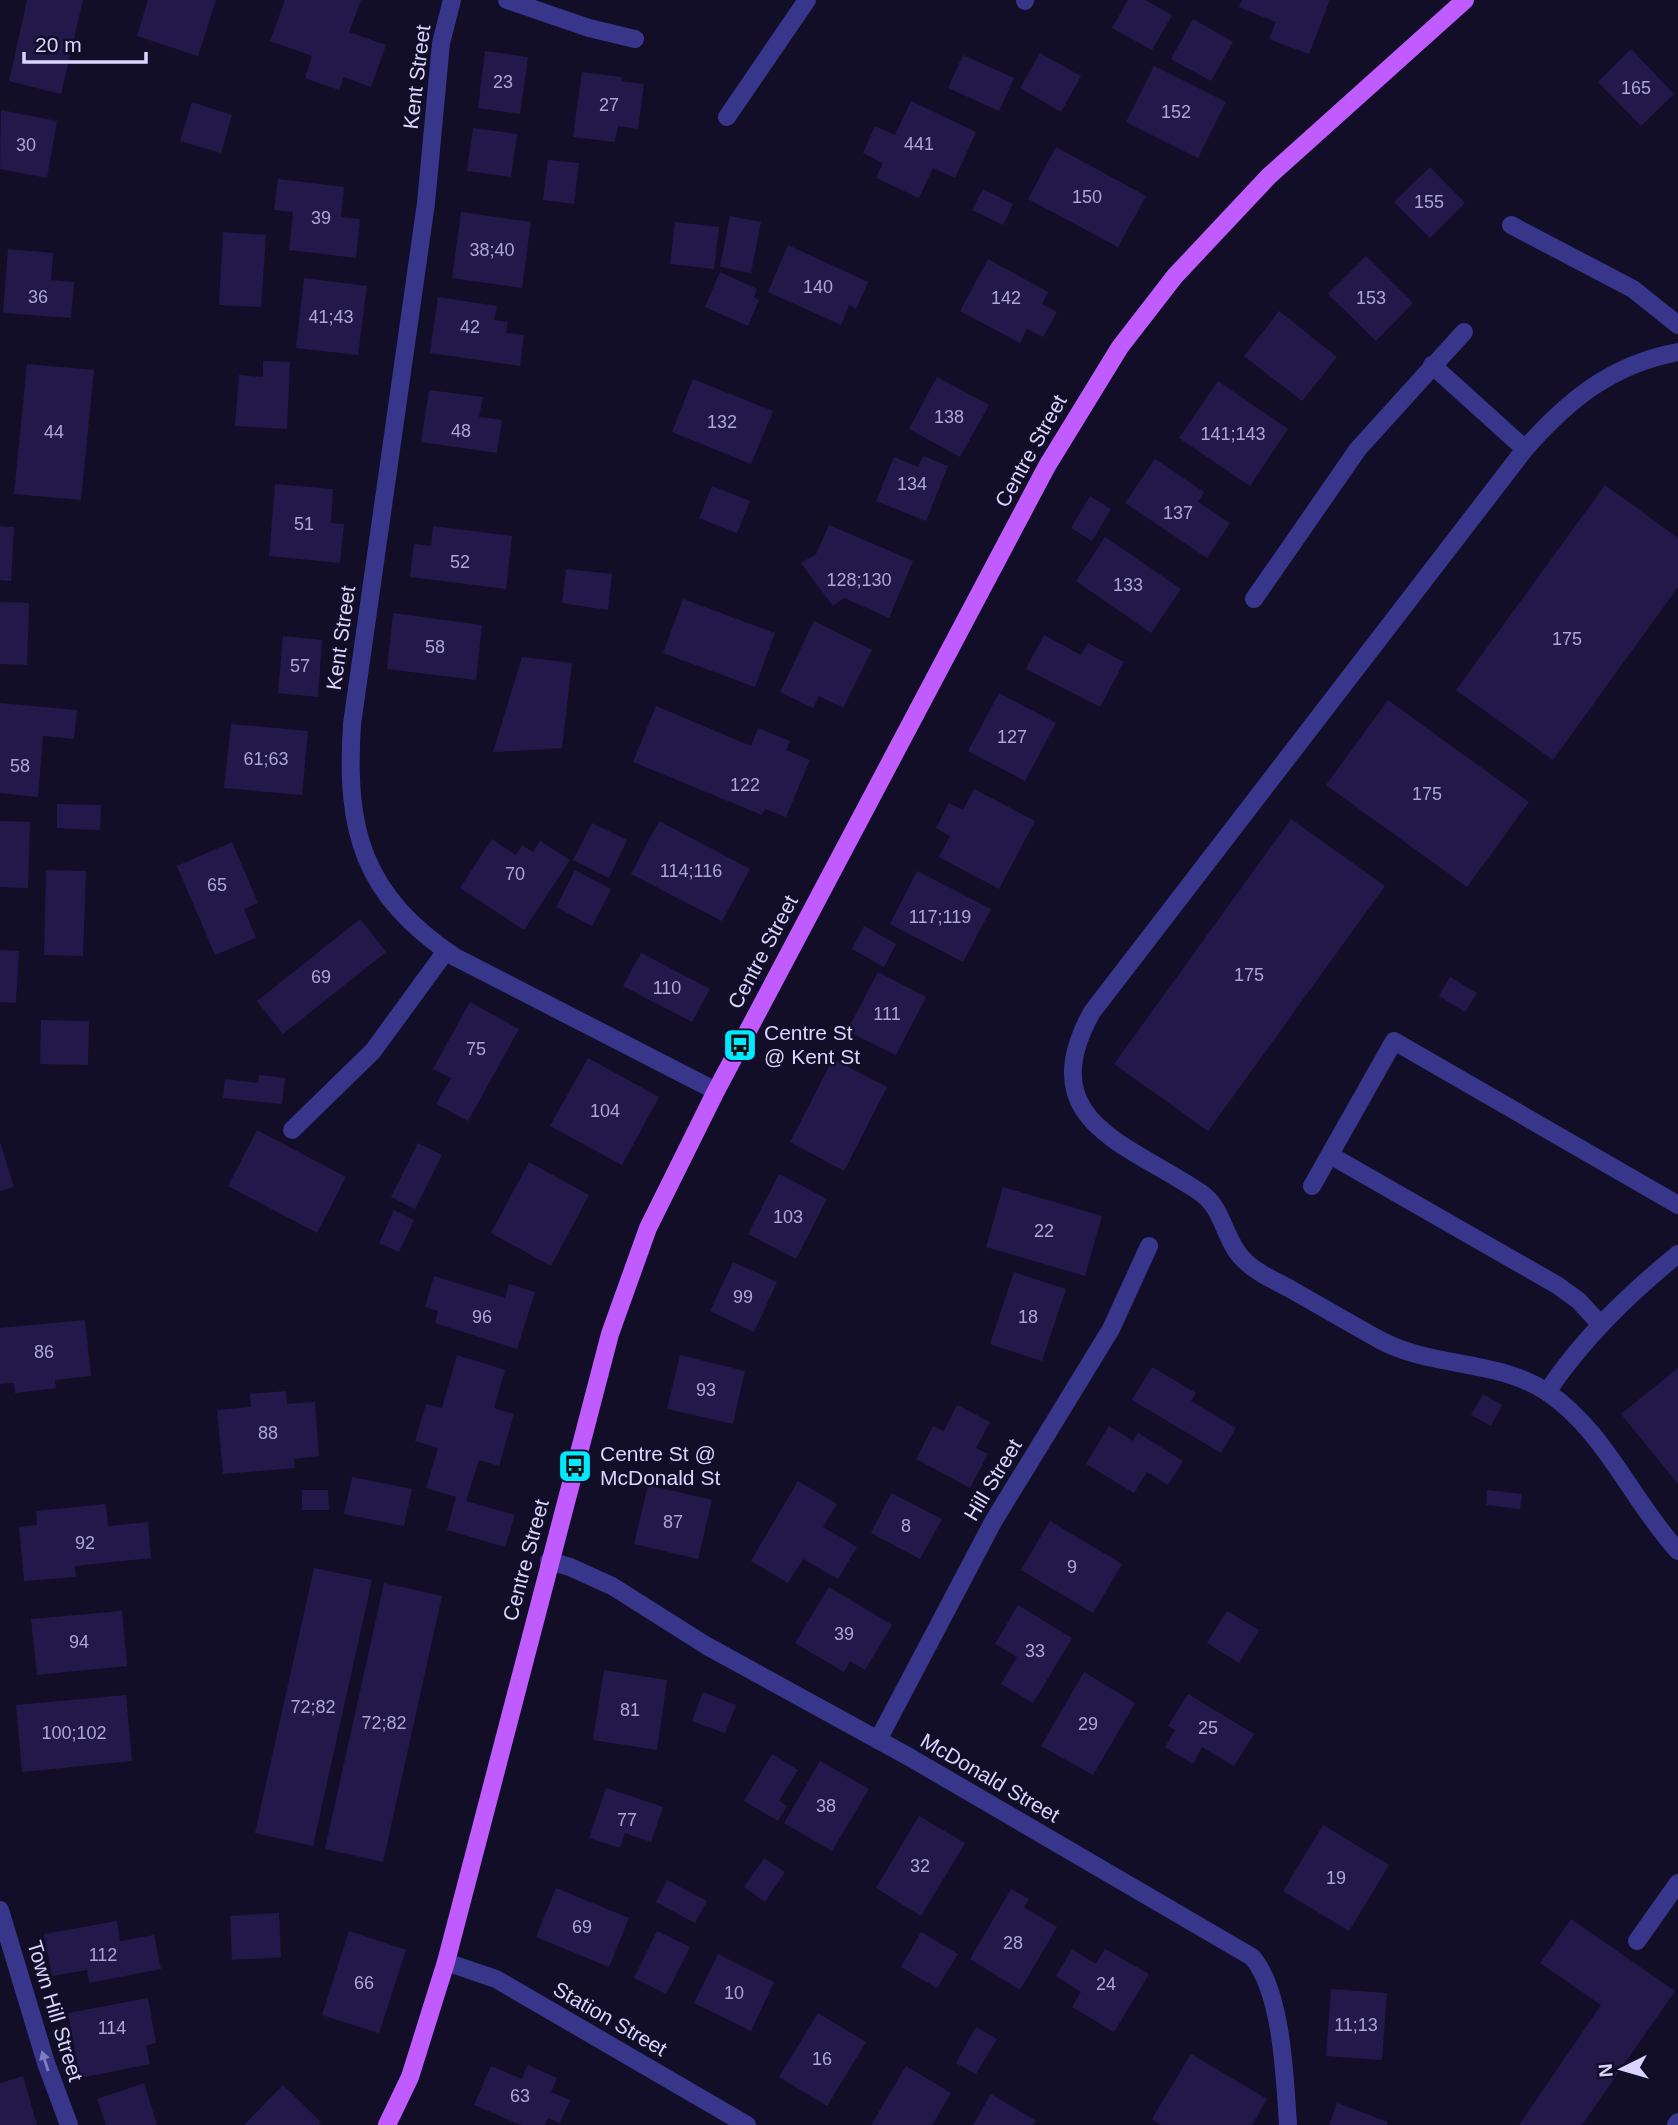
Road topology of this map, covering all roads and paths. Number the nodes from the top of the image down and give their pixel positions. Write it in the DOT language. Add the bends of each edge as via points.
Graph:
graph roads {
  1 [pos="452,0"];
  2 [pos="507,0"];
  3 [pos="807,0"];
  4 [pos="1464,0"];
  5 [pos="635,38"];
  6 [pos="727,117"];
  7 [pos="1511,226"];
  8 [pos="1678,325"];
  9 [pos="1464,332"];
  10 [pos="1678,352"];
  11 [pos="1432,365"];
  12 [pos="1525,449"];
  13 [pos="1255,600"];
  14 [pos="446,951"];
  15 [pos="716,1091"];
  16 [pos="292,1130"];
  17 [pos="1330,1155"];
  18 [pos="1312,1186"];
  19 [pos="1678,1205"];
  20 [pos="1149,1246"];
  21 [pos="1678,1254"];
  22 [pos="1601,1324"];
  23 [pos="1547,1392"];
  24 [pos="1678,1551"];
  25 [pos="549,1561"];
  26 [pos="878,1740"];
  27 [pos="1678,1883"];
  28 [pos="0,1910"];
  29 [pos="1637,1941"];
  30 [pos="446,1962"];
  31 [pos="69,2125"];
  32 [pos="387,2125"];
  33 [pos="747,2125"];
  34 [pos="1288,2125"];
  1 -- 14 [label="street, Kent Street" via="441,43 426,203 349,760 356,825 375,879 410,923"];
  2 -- 5 [label="street" via="589,28"];
  3 -- 6 [label="street"];
  4 -- 15 [label="main road, Centre Street" via="1269,176 1175,276 1120,347 1047,466"];
  7 -- 8 [label="street" via="1633,289"];
  9 -- 11 [label="street"];
  10 -- 12 [label="street" via="1644,359 1604,377 1566,406"];
  11 -- 12 [label="street"];
  11 -- 13 [label="street" via="1358,449"];
  12 -- 23 [label="street" via="1092,1012 1074,1051 1072,1068 1079,1102 1096,1126 1203,1194 1219,1214 1237,1252 1254,1268 1383,1342 1509,1375"];
  14 -- 15 [label="street, Kent Street"];
  14 -- 16 [label="street" via="373,1051"];
  15 -- 25 [label="main road, Centre Street" via="634,1261"];
  17 -- 18 [label="street"];
  17 -- 19 [label="street" via="1394,1041"];
  17 -- 22 [label="street" via="1557,1285"];
  20 -- 26 [label="street, Hill Street" via="1111,1329 987,1532"];
  21 -- 22 [label="street"];
  22 -- 23 [label="street"];
  23 -- 24 [label="street" via="1595,1438"];
  25 -- 26 [label="street, McDonald Street" via="612,1586 707,1646"];
  25 -- 30 [label="main road, Centre Street"];
  26 -- 34 [label="street, McDonald Street" via="1252,1957 1274,2000"];
  27 -- 29 [label="street"];
  31 -- 28 [label="street, Town Hill Street, one-way"];
  30 -- 32 [label="main road, Centre Street" via="410,2077"];
  30 -- 33 [label="street, Station Street" via="496,1979"];
}
